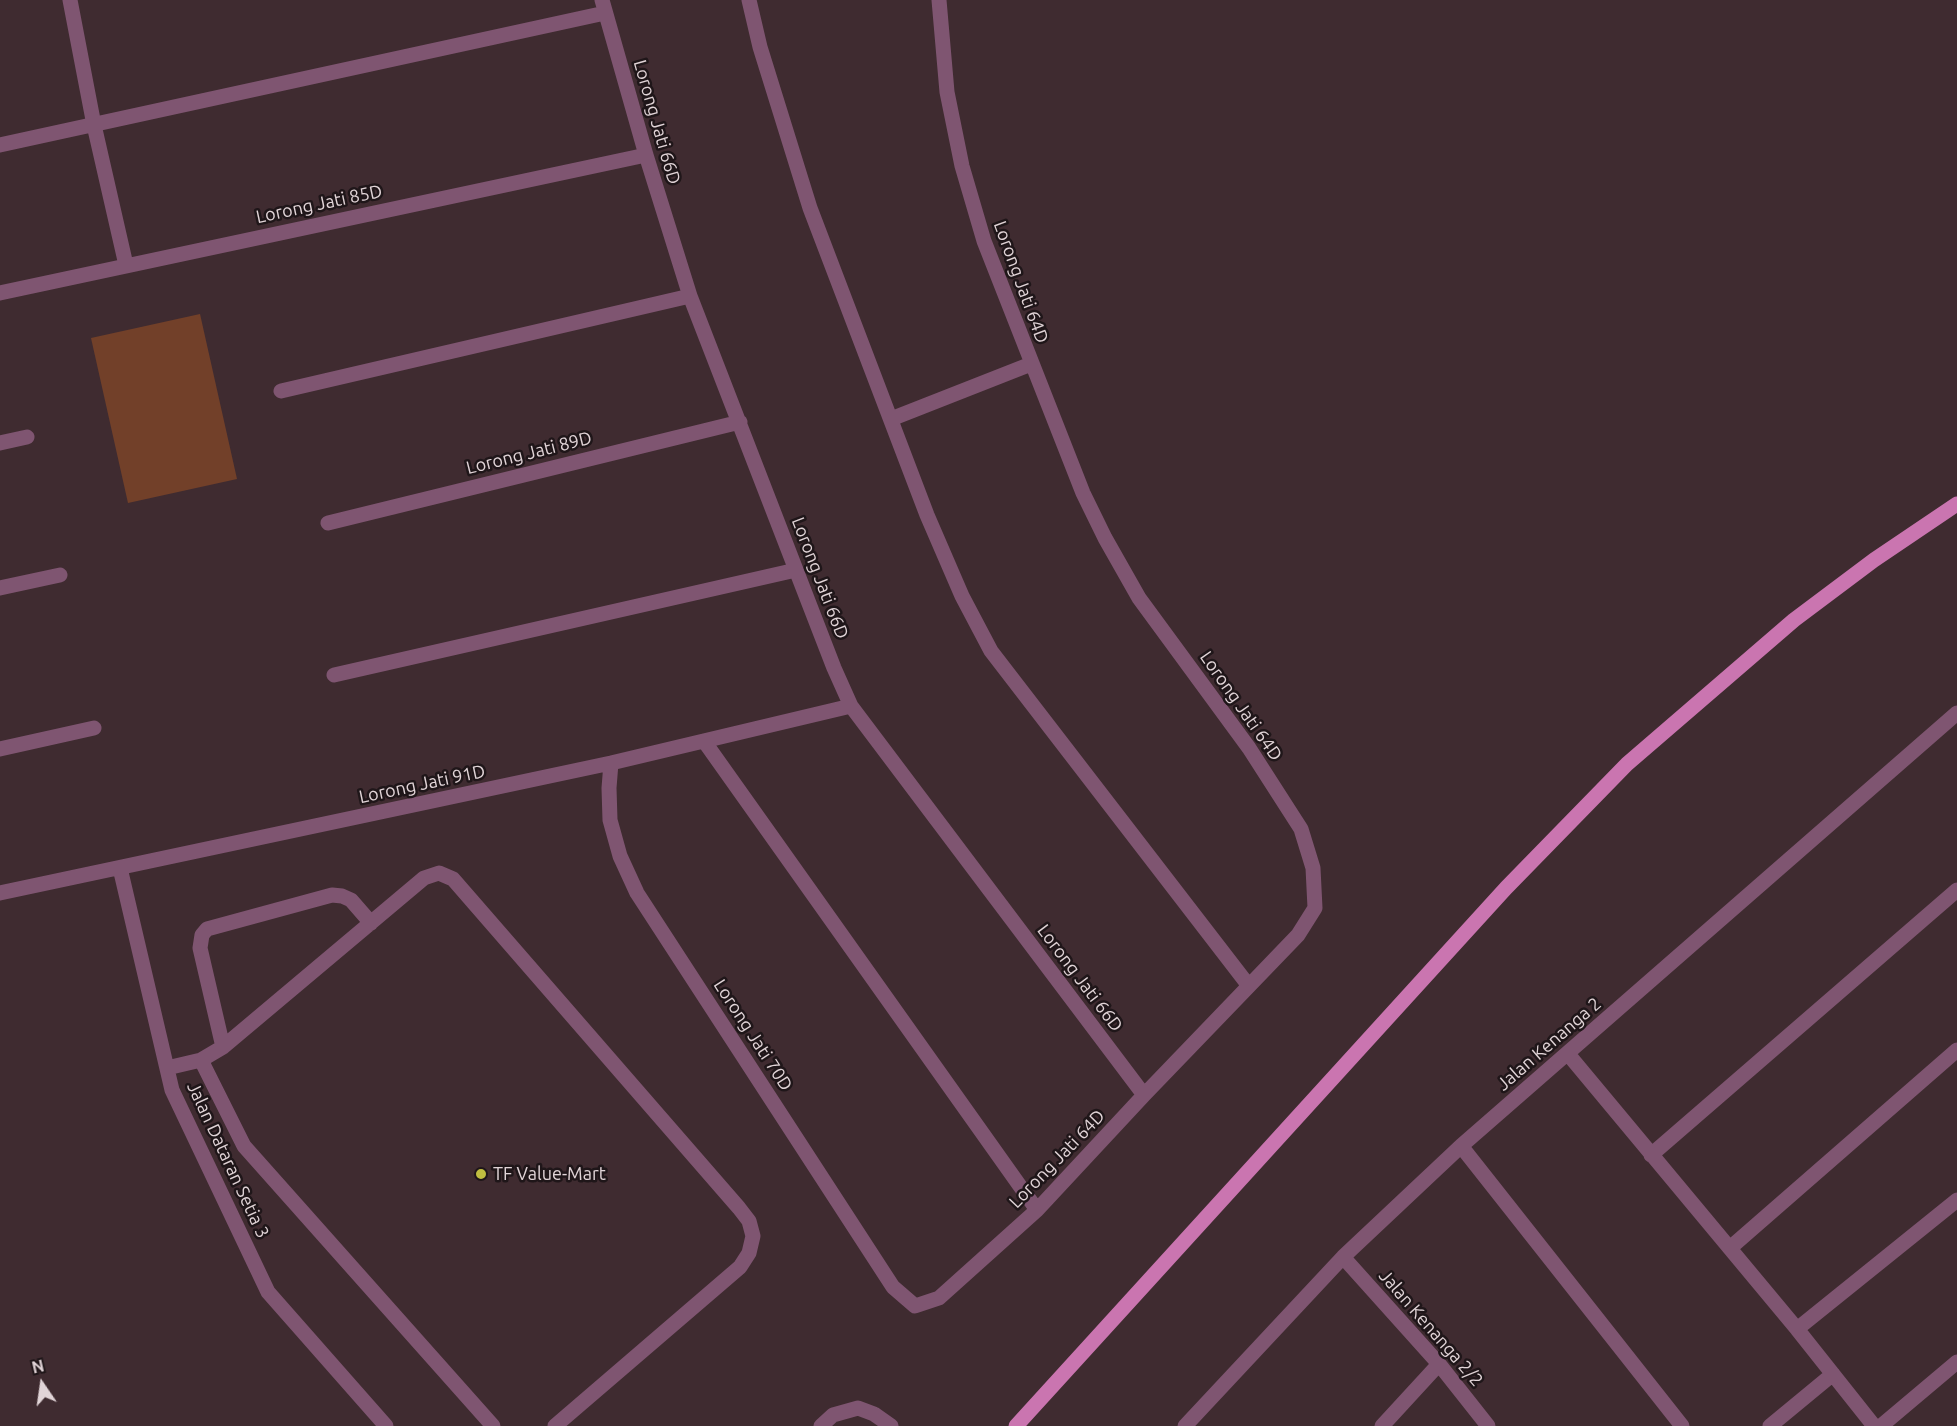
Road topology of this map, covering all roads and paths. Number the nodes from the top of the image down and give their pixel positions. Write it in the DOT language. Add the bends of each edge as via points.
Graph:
graph roads {
  1 [pos="70,0"];
  2 [pos="749,0"];
  3 [pos="939,0"];
  4 [pos="604,6"];
  5 [pos="94,125"];
  6 [pos="0,145"];
  7 [pos="646,155"];
  8 [pos="126,265"];
  9 [pos="0,293"];
  10 [pos="690,296"];
  11 [pos="1031,364"];
  12 [pos="281,391"];
  13 [pos="891,419"];
  14 [pos="740,422"];
  15 [pos="27,437"];
  16 [pos="0,443"];
  17 [pos="1957,504"];
  18 [pos="328,523"];
  19 [pos="796,570"];
  20 [pos="60,575"];
  21 [pos="0,588"];
  22 [pos="334,675"];
  23 [pos="851,706"];
  24 [pos="1957,713"];
  25 [pos="94,728"];
  26 [pos="704,741"];
  27 [pos="0,749"];
  28 [pos="611,764"];
  29 [pos="120,868"];
  30 [pos="1957,890"];
  31 [pos="0,893"];
  32 [pos="370,923"];
  33 [pos="1248,986"];
  34 [pos="223,1047"];
  35 [pos="1957,1050"];
  36 [pos="1568,1054"];
  37 [pos="201,1060"];
  38 [pos="167,1068"];
  39 [pos="1144,1095"];
  40 [pos="1461,1146"];
  41 [pos="1651,1155"];
  42 [pos="1957,1200"];
  43 [pos="1037,1210"];
  44 [pos="1730,1248"];
  45 [pos="1343,1257"];
  46 [pos="915,1306"];
  47 [pos="1797,1329"];
  48 [pos="1957,1362"];
  49 [pos="1439,1364"];
  50 [pos="1833,1374"];
  51 [pos="386,1426"];
  52 [pos="493,1426"];
  53 [pos="555,1426"];
  54 [pos="821,1426"];
  55 [pos="891,1426"];
  56 [pos="1016,1426"];
  57 [pos="1185,1426"];
  58 [pos="1382,1426"];
  59 [pos="1488,1426"];
  60 [pos="1682,1426"];
  61 [pos="1770,1426"];
  62 [pos="1874,1426"];
  63 [pos="1881,1426"];
  1 -- 5 [label="street"];
  2 -- 13 [label="street" via="810,208"];
  3 -- 11 [label="street, Lorong Jati 64D" via="947,92 962,166 984,241"];
  4 -- 5 [label="street"];
  4 -- 7 [label="street, Lorong Jati 66D"];
  5 -- 6 [label="street"];
  5 -- 8 [label="street"];
  7 -- 8 [label="street, Lorong Jati 85D"];
  7 -- 10 [label="street, Lorong Jati 66D"];
  8 -- 9 [label="street, Lorong Jati 85D"];
  10 -- 12 [label="street"];
  10 -- 14 [label="street, Lorong Jati 66D"];
  11 -- 13 [label="street"];
  11 -- 33 [label="street, Lorong Jati 64D" via="1083,493 1139,598 1249,748 1301,830 1313,868 1315,908 1298,935"];
  13 -- 33 [label="street" via="927,515 991,651"];
  14 -- 18 [label="street, Lorong Jati 89D"];
  14 -- 19 [label="street, Lorong Jati 66D"];
  15 -- 16 [label="street"];
  17 -- 56 [label="main road" via="1794,620 1627,764 1506,888"];
  19 -- 22 [label="street"];
  19 -- 23 [label="street, Lorong Jati 66D"];
  20 -- 21 [label="street"];
  23 -- 26 [label="street, Lorong Jati 91D"];
  23 -- 39 [label="street, Lorong Jati 66D"];
  24 -- 36 [label="street, Jalan Kenanga 2"];
  25 -- 27 [label="street"];
  26 -- 28 [label="street, Lorong Jati 91D"];
  26 -- 43 [label="street"];
  28 -- 29 [label="street, Lorong Jati 91D"];
  28 -- 46 [label="street, Lorong Jati 70D" via="610,820 620,856 637,893 893,1287"];
  29 -- 31 [label="street, Lorong Jati 91D"];
  29 -- 38 [label="street, Jalan Dataran Setia 3"];
  30 -- 41 [label="street"];
  32 -- 34 [label="street"];
  32 -- 34 [label="street" via="351,900 332,895 207,929 200,948"];
  32 -- 53 [label="street" via="424,878 439,873 453,879 749,1221 753,1236 740,1267"];
  33 -- 39 [label="street, Lorong Jati 64D"];
  34 -- 37 [label="street"];
  35 -- 44 [label="street"];
  36 -- 40 [label="street, Jalan Kenanga 2"];
  36 -- 41 [label="street"];
  37 -- 38 [label="street"];
  37 -- 52 [label="street" via="244,1146"];
  38 -- 51 [label="street, Jalan Dataran Setia 3" via="172,1090 268,1292"];
  39 -- 43 [label="street, Lorong Jati 64D"];
  40 -- 45 [label="street, Jalan Kenanga 2"];
  40 -- 60 [label="street"];
  41 -- 44 [label="street"];
  42 -- 47 [label="street"];
  43 -- 46 [label="street, Lorong Jati 64D" via="939,1299"];
  44 -- 47 [label="street"];
  45 -- 49 [label="street, Jalan Kenanga 2/2"];
  45 -- 57 [label="street, Jalan Kenanga 2"];
  47 -- 50 [label="street"];
  48 -- 63 [label="street"];
  49 -- 58 [label="street"];
  49 -- 59 [label="street, Jalan Kenanga 2/2"];
  50 -- 61 [label="street"];
  50 -- 62 [label="street"];
  54 -- 55 [label="street" via="833,1414 858,1408"];
}
